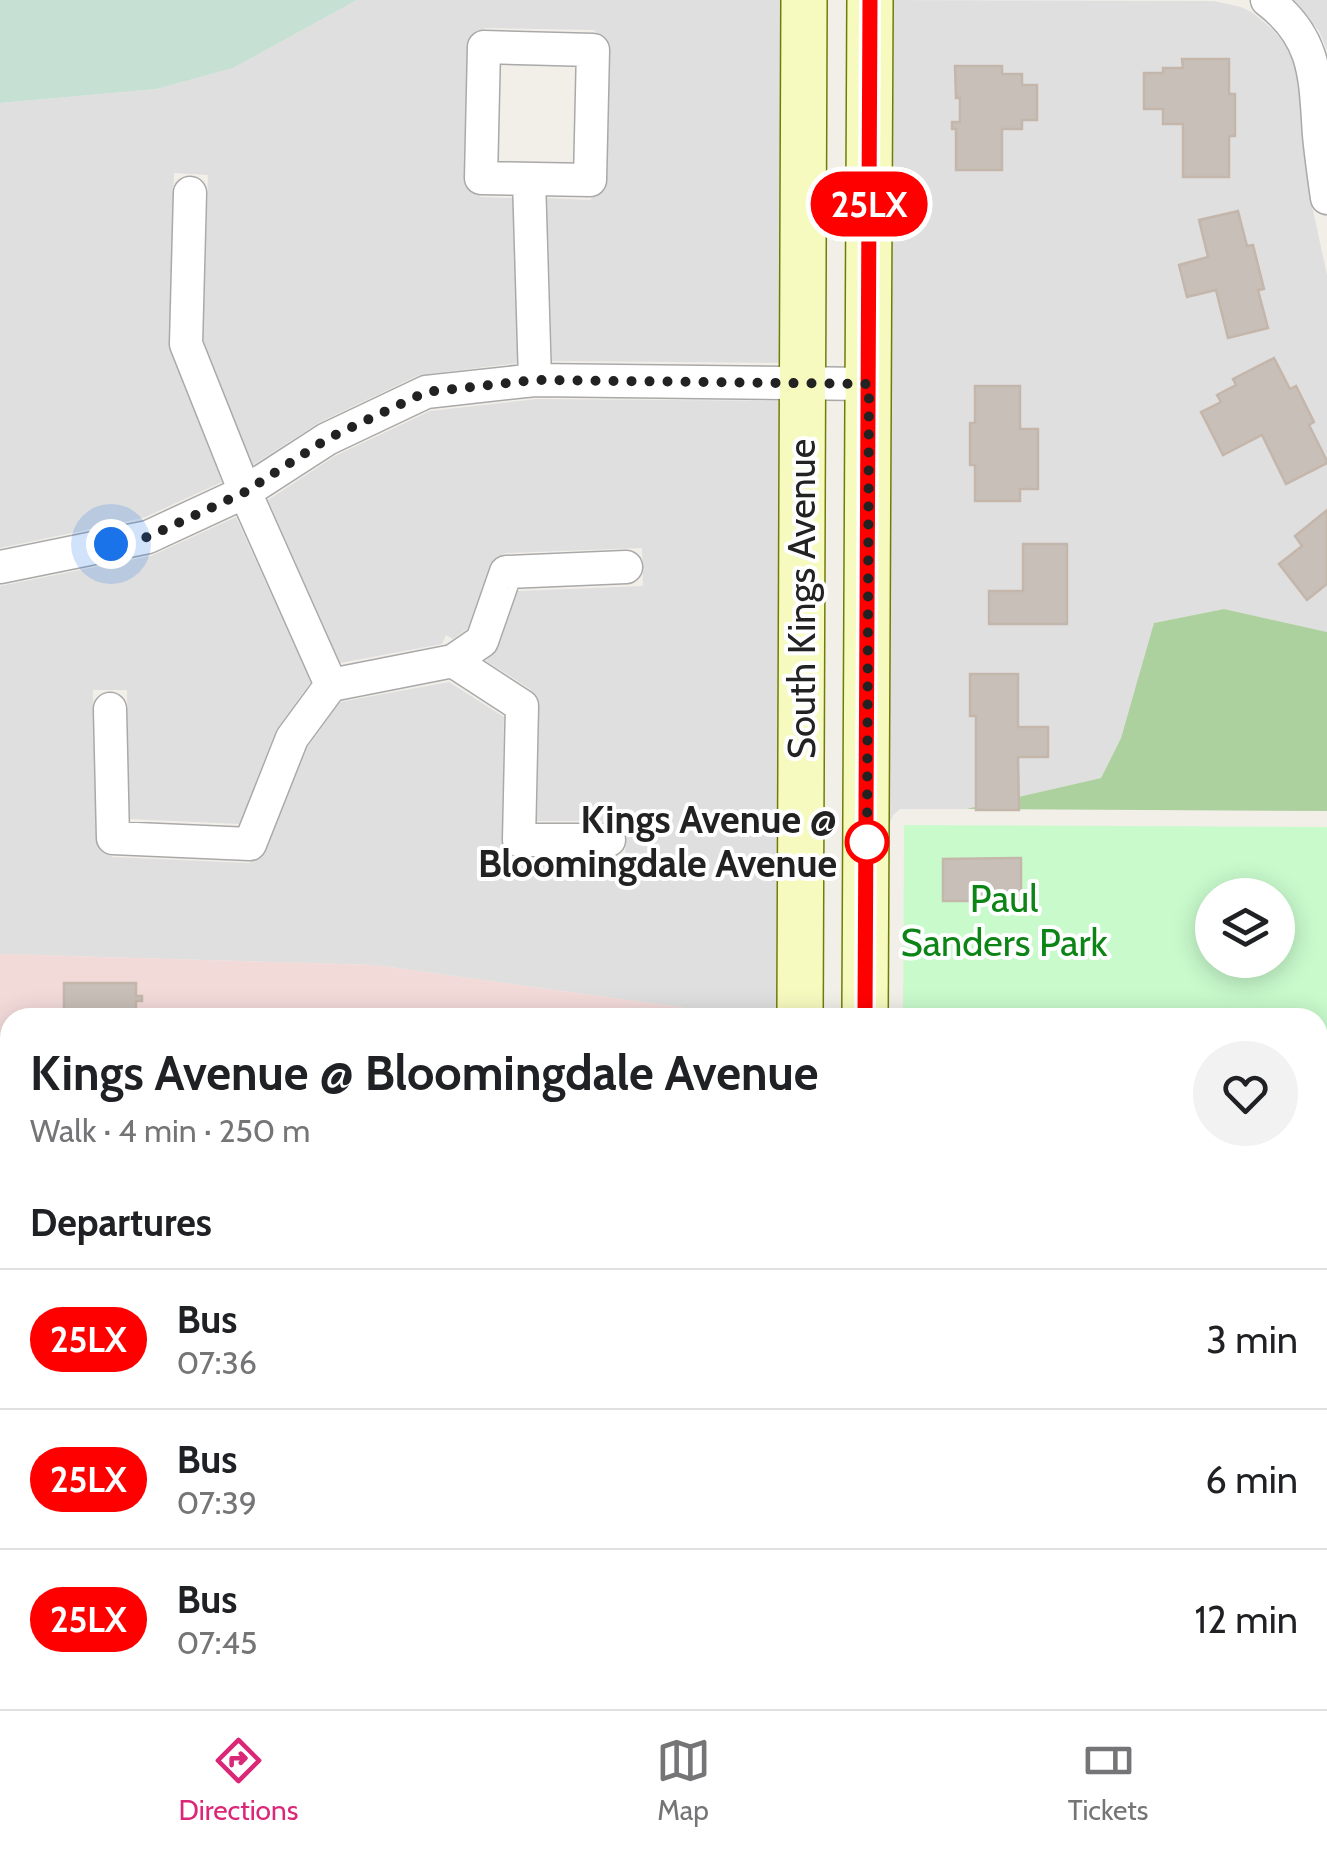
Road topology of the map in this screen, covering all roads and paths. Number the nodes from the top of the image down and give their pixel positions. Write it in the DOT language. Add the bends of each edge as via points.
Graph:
graph roads {
  1 [pos="804,0"];
  2 [pos="870,0"];
  3 [pos="1267,0"];
  4 [pos="529,179"];
  5 [pos="190,193"];
  6 [pos="1327,198"];
  7 [pos="535,380"];
  8 [pos="803,382"];
  9 [pos="869,384"];
  10 [pos="245,492"];
  11 [pos="0,567"];
  12 [pos="626,567"];
  13 [pos="453,661"];
  14 [pos="331,685"];
  15 [pos="110,709"];
  16 [pos="609,840"];
  17 [pos="800,1008"];
  18 [pos="865,1008"];
  1 -- 8 [label="main road, South Kings Avenue"];
  2 -- 9 [label="main road, South Kings Avenue"];
  3 -- 6 [label="street" via="1292,23 1312,58"];
  4 -- 4 [label="street" via="482,178 484,48 593,50 590,180"];
  4 -- 7 [label="street"];
  5 -- 10 [label="street" via="186,344"];
  7 -- 8 [label="street"];
  7 -- 10 [label="street" via="426,392 327,439"];
  8 -- 9 [label="street"];
  8 -- 17 [label="main road, South Kings Avenue"];
  9 -- 18 [label="main road, South Kings Avenue"];
  10 -- 11 [label="street" via="148,537"];
  10 -- 14 [label="street"];
  12 -- 13 [label="street" via="506,572 482,642"];
  13 -- 14 [label="street"];
  13 -- 16 [label="street" via="522,706 519,840"];
  14 -- 15 [label="street" via="292,738 250,844 113,838"];
}
